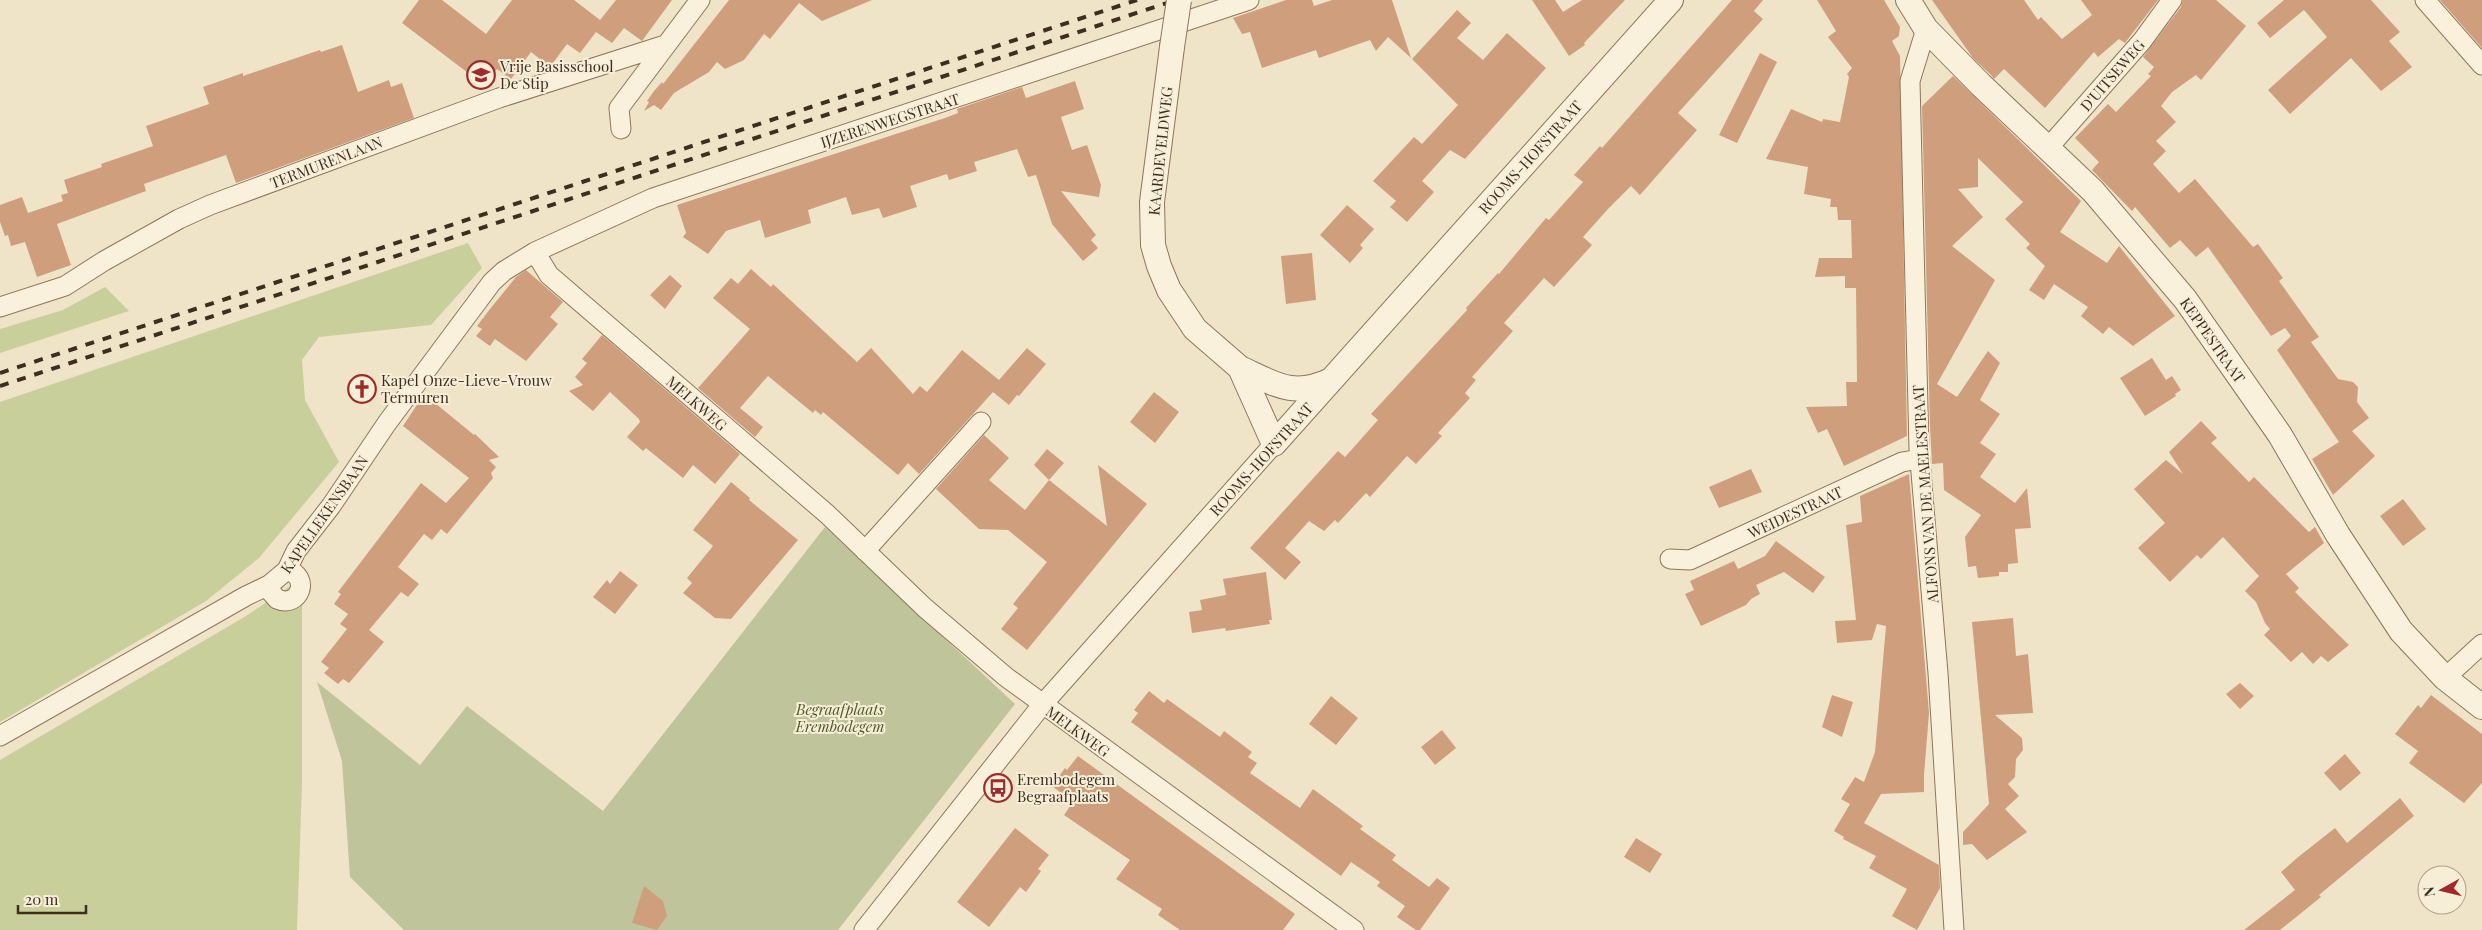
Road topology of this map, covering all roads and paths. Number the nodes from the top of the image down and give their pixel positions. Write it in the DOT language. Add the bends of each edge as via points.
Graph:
graph roads {
  1 [pos="700,0"];
  2 [pos="1179,0"];
  3 [pos="1249,0"];
  4 [pos="1671,0"];
  5 [pos="1908,0"];
  6 [pos="2172,0"];
  7 [pos="2425,0"];
  8 [pos="1926,29"];
  9 [pos="665,45"];
  10 [pos="2482,65"];
  11 [pos="621,129"];
  12 [pos="2048,148"];
  13 [pos="535,252"];
  14 [pos="0,307"];
  15 [pos="1240,368"];
  16 [pos="1331,380"];
  17 [pos="981,422"];
  18 [pos="1274,444"];
  19 [pos="1920,459"];
  20 [pos="865,551"];
  21 [pos="1670,559"];
  22 [pos="287,570"];
  23 [pos="269,585"];
  24 [pos="2482,644"];
  25 [pos="2445,678"];
  26 [pos="1042,705"];
  27 [pos="2482,707"];
  28 [pos="0,736"];
  29 [pos="1950,928"];
  30 [pos="864,930"];
  31 [pos="1354,930"];
  1 -- 9 [label="street"];
  2 -- 15 [label="street, KAARDEVELDWEG, bridge" via="1152,202 1153,245 1169,290 1195,329"];
  3 -- 13 [label="street, IJZERENWEGSTRAAT" via="653,198"];
  4 -- 16 [label="street, ROOMS-HOFSTRAAT"];
  5 -- 8 [label="street, KEPPESTRAAT"];
  6 -- 12 [label="street, D'UITSEWEG" via="2142,41"];
  7 -- 10 [label="street"];
  8 -- 12 [label="street, KEPPESTRAAT"];
  8 -- 19 [label="street, ALFONS VAN DE MAELESTRAAT" via="1910,81"];
  9 -- 11 [label="street" via="618,108"];
  9 -- 14 [label="street, TERMURENLAAN" via="448,116 210,205 104,260 65,286"];
  12 -- 25 [label="street, KEPPESTRAAT" via="2114,214 2184,298 2280,435 2338,535 2401,631"];
  13 -- 20 [label="street, MELKWEG" via="548,275 827,514"];
  13 -- 22 [label="street, KAPELLEKENSBAAN" via="504,270 492,282 387,423 332,506 296,551"];
  15 -- 16 [label="street" via="1282,388 1315,388"];
  15 -- 18 [label="street, KAARDEVELDWEG"];
  16 -- 18 [label="street, ROOMS-HOFSTRAAT"];
  17 -- 20 [label="street"];
  18 -- 26 [label="street, ROOMS-HOFSTRAAT"];
  19 -- 21 [label="street, WEIDESTRAAT" via="1902,462 1690,560"];
  19 -- 29 [label="street, ALFONS VAN DE MAELESTRAAT" via="1938,673"];
  20 -- 26 [label="street, MELKWEG" via="925,608"];
  22 -- 23 [label="street, KAPELLEKENSBAAN"];
  22 -- 23 [label="street" via="296,574 301,582 297,597 287,602 276,599"];
  23 -- 28 [label="street, KAPELLEKENSBAAN"];
  24 -- 25 [label="street"];
  25 -- 27 [label="street, KEPPESTRAAT"];
  26 -- 30 [label="street, ROOMS-HOFSTRAAT"];
  26 -- 31 [label="street, MELKWEG"];
}
